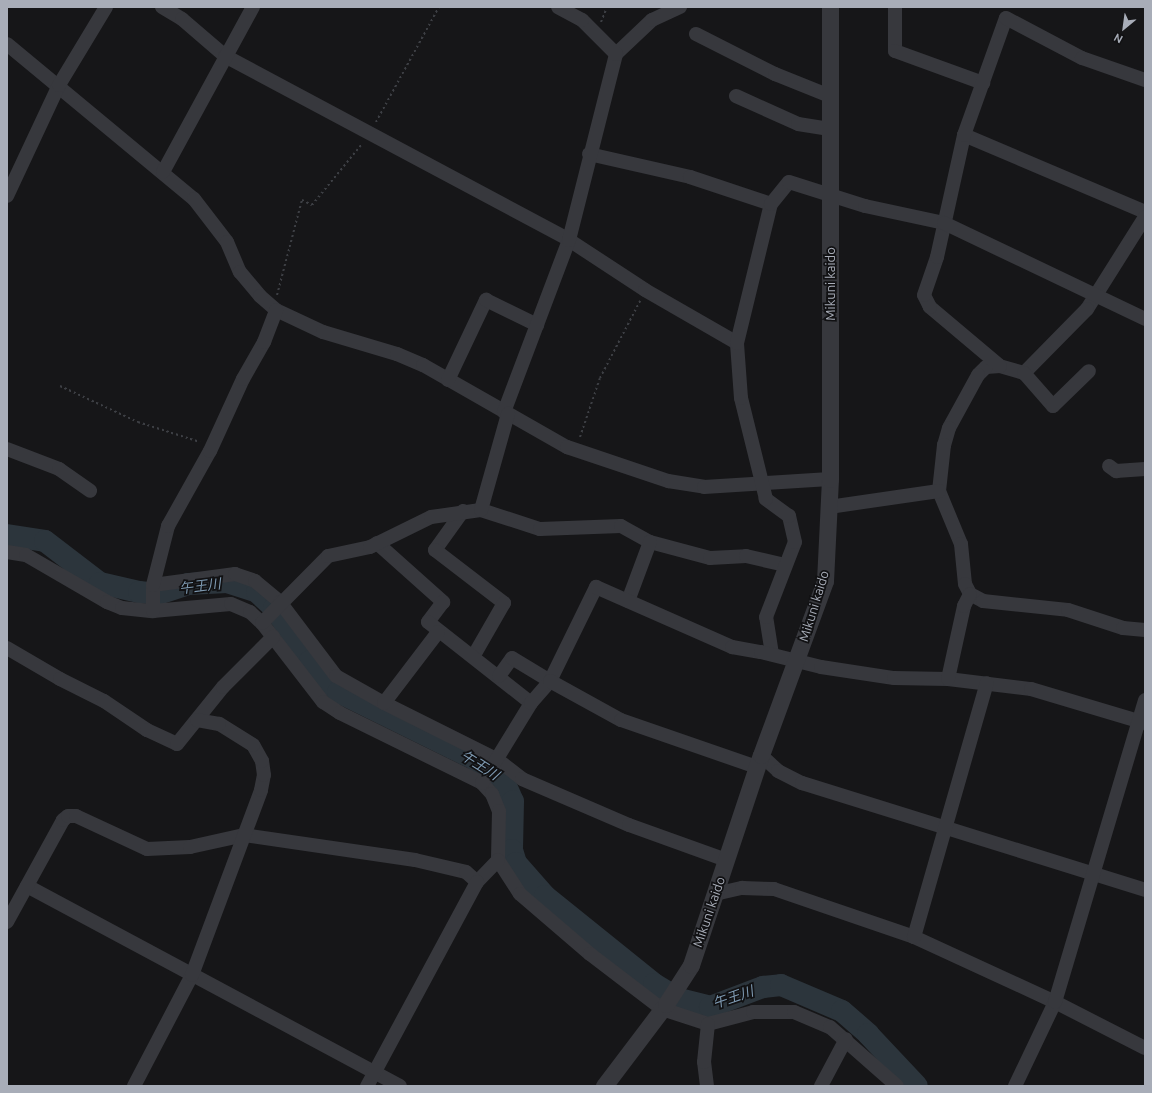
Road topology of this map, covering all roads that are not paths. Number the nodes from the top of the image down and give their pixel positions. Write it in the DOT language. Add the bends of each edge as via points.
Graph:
graph roads {
  1 [pos="106,7"];
  2 [pos="162,7"];
  3 [pos="253,7"];
  4 [pos="558,7"];
  5 [pos="680,7"];
  6 [pos="830,7"];
  7 [pos="895,7"];
  8 [pos="1008,12"];
  9 [pos="696,34"];
  10 [pos="7,44"];
  11 [pos="616,54"];
  12 [pos="224,56"];
  13 [pos="1145,80"];
  14 [pos="983,83"];
  15 [pos="59,86"];
  16 [pos="736,96"];
  17 [pos="830,96"];
  18 [pos="830,129"];
  19 [pos="964,135"];
  20 [pos="589,154"];
  21 [pos="163,172"];
  22 [pos="830,195"];
  23 [pos="7,196"];
  24 [pos="771,204"];
  25 [pos="1145,212"];
  26 [pos="1145,217"];
  27 [pos="944,223"];
  28 [pos="569,240"];
  29 [pos="1097,295"];
  30 [pos="275,309"];
  31 [pos="1145,320"];
  32 [pos="537,325"];
  33 [pos="737,343"];
  34 [pos="1000,366"];
  35 [pos="1089,371"];
  36 [pos="1024,373"];
  37 [pos="448,380"];
  38 [pos="506,413"];
  39 [pos="7,449"];
  40 [pos="1108,466"];
  41 [pos="1145,469"];
  42 [pos="830,479"];
  43 [pos="764,484"];
  44 [pos="90,491"];
  45 [pos="939,491"];
  46 [pos="829,507"];
  47 [pos="481,510"];
  48 [pos="463,511"];
  49 [pos="650,542"];
  50 [pos="377,543"];
  51 [pos="7,552"];
  52 [pos="784,565"];
  53 [pos="153,585"];
  54 [pos="970,594"];
  55 [pos="628,601"];
  56 [pos="280,602"];
  57 [pos="152,609"];
  58 [pos="264,620"];
  59 [pos="1145,630"];
  60 [pos="438,632"];
  61 [pos="273,637"];
  62 [pos="7,648"];
  63 [pos="772,654"];
  64 [pos="473,657"];
  65 [pos="797,660"];
  66 [pos="499,676"];
  67 [pos="948,679"];
  68 [pos="550,681"];
  69 [pos="987,683"];
  70 [pos="1145,700"];
  71 [pos="384,703"];
  72 [pos="532,703"];
  73 [pos="197,720"];
  74 [pos="1142,722"];
  75 [pos="498,760"];
  76 [pos="759,761"];
  77 [pos="484,781"];
  78 [pos="946,830"];
  79 [pos="244,835"];
  80 [pos="498,860"];
  81 [pos="726,860"];
  82 [pos="1092,874"];
  83 [pos="477,882"];
  84 [pos="27,886"];
  85 [pos="1145,890"];
  86 [pos="715,894"];
  87 [pos="7,922"];
  88 [pos="914,937"];
  89 [pos="192,975"];
  90 [pos="1054,1002"];
  91 [pos="664,1006"];
  92 [pos="708,1024"];
  93 [pos="846,1039"];
  94 [pos="1145,1048"];
  95 [pos="375,1072"];
  96 [pos="134,1086"];
  97 [pos="367,1086"];
  98 [pos="400,1086"];
  99 [pos="604,1086"];
  100 [pos="707,1086"];
  101 [pos="821,1086"];
  102 [pos="897,1086"];
  103 [pos="1015,1086"];
  1 -- 15 [label="street"];
  2 -- 12 [label="street" via="182,19"];
  3 -- 12 [label="street"];
  4 -- 11 [label="street" via="582,20"];
  5 -- 11 [label="street" via="652,20"];
  6 -- 17 [label="street, Mikuni kaido"];
  7 -- 14 [label="street" via="895,51"];
  8 -- 13 [label="street" via="1082,58"];
  8 -- 14 [label="street"];
  9 -- 17 [label="street" via="775,74"];
  10 -- 15 [label="street"];
  11 -- 20 [label="street"];
  12 -- 21 [label="street"];
  12 -- 28 [label="street"];
  14 -- 19 [label="street"];
  15 -- 21 [label="street"];
  15 -- 23 [label="street"];
  16 -- 18 [label="street" via="798,124"];
  17 -- 18 [label="street, Mikuni kaido"];
  18 -- 22 [label="street, Mikuni kaido"];
  19 -- 25 [label="street"];
  19 -- 27 [label="street"];
  20 -- 24 [label="street" via="690,177"];
  20 -- 28 [label="street"];
  21 -- 30 [label="street" via="194,199 213,221 240,272"];
  22 -- 24 [label="street" via="789,182"];
  22 -- 27 [label="street" via="865,206"];
  22 -- 42 [label="street, Mikuni kaido"];
  24 -- 33 [label="street"];
  26 -- 29 [label="street"];
  27 -- 29 [label="street"];
  27 -- 34 [label="street" via="937,257 924,294 926,301"];
  28 -- 32 [label="street"];
  28 -- 33 [label="street" via="645,290"];
  29 -- 31 [label="street"];
  29 -- 36 [label="street" via="1075,323"];
  30 -- 37 [label="street" via="323,332 397,354"];
  30 -- 53 [label="street" via="264,342 243,379 213,446 168,526"];
  32 -- 37 [label="street" via="486,300"];
  32 -- 38 [label="street"];
  33 -- 43 [label="street" via="741,398"];
  34 -- 36 [label="street"];
  34 -- 45 [label="street" via="986,367 978,375 949,428 944,445"];
  35 -- 36 [label="street" via="1053,406"];
  37 -- 38 [label="street"];
  38 -- 43 [label="street" via="576,450 668,481 704,487"];
  38 -- 47 [label="street"];
  39 -- 44 [label="street" via="59,469"];
  40 -- 41 [label="street" via="1116,471"];
  42 -- 43 [label="street"];
  42 -- 46 [label="street, Mikuni kaido"];
  43 -- 52 [label="street" via="766,499 789,516 795,542"];
  45 -- 46 [label="street"];
  45 -- 54 [label="street" via="960,544 965,584"];
  46 -- 65 [label="street, Mikuni kaido" via="825,581"];
  47 -- 48 [label="street"];
  47 -- 49 [label="street" via="540,529 621,526"];
  48 -- 50 [label="street" via="418,521"];
  48 -- 64 [label="street" via="435,550 504,603"];
  49 -- 52 [label="street" via="710,558 746,556"];
  49 -- 55 [label="street"];
  50 -- 56 [label="street" via="328,556"];
  50 -- 60 [label="street" via="443,602 428,622"];
  51 -- 57 [label="street" via="26,555 122,608"];
  52 -- 63 [label="street" via="766,617"];
  53 -- 56 [label="street" via="235,574 255,581"];
  53 -- 57 [label="street"];
  54 -- 59 [label="street" via="983,601 1068,610 1123,628"];
  54 -- 67 [label="street" via="964,606"];
  55 -- 63 [label="street" via="732,647"];
  55 -- 68 [label="street" via="596,587"];
  56 -- 58 [label="street"];
  56 -- 71 [label="street" via="336,676"];
  57 -- 58 [label="street" via="231,604"];
  58 -- 61 [label="street"];
  60 -- 64 [label="street"];
  60 -- 71 [label="street"];
  61 -- 73 [label="street" via="223,687"];
  61 -- 77 [label="street" via="323,702 340,713"];
  62 -- 73 [label="street" via="104,701 169,742 177,744"];
  63 -- 65 [label="street"];
  64 -- 66 [label="street"];
  65 -- 67 [label="street" via="821,667 894,678"];
  65 -- 76 [label="street, Mikuni kaido"];
  66 -- 68 [label="street" via="512,658"];
  66 -- 72 [label="street"];
  67 -- 69 [label="street"];
  68 -- 72 [label="street"];
  68 -- 76 [label="street" via="621,720"];
  69 -- 74 [label="street" via="1031,689"];
  69 -- 78 [label="street"];
  70 -- 74 [label="street"];
  71 -- 75 [label="street"];
  72 -- 75 [label="street"];
  73 -- 79 [label="street" via="219,724 242,738 253,745 262,761 264,775 261,790"];
  74 -- 82 [label="street"];
  75 -- 77 [label="street"];
  75 -- 81 [label="street" via="522,779 629,825"];
  76 -- 78 [label="street" via="802,784"];
  76 -- 81 [label="street, Mikuni kaido"];
  77 -- 80 [label="street" via="499,811"];
  78 -- 82 [label="street"];
  78 -- 88 [label="street"];
  79 -- 83 [label="street" via="415,860 466,872"];
  79 -- 84 [label="street" via="190,847 147,849 76,816 68,816 62,820"];
  79 -- 89 [label="street"];
  80 -- 83 [label="street"];
  80 -- 91 [label="street" via="520,894 590,954"];
  81 -- 86 [label="street, Mikuni kaido"];
  82 -- 85 [label="street"];
  82 -- 90 [label="street"];
  83 -- 95 [label="street"];
  84 -- 87 [label="street"];
  84 -- 89 [label="street"];
  86 -- 88 [label="street" via="742,888 774,889"];
  86 -- 91 [label="street, Mikuni kaido" via="691,964"];
  88 -- 90 [label="street"];
  89 -- 95 [label="street"];
  89 -- 96 [label="street"];
  90 -- 94 [label="street"];
  90 -- 103 [label="street"];
  91 -- 92 [label="street"];
  91 -- 99 [label="street, Mikuni kaido"];
  92 -- 93 [label="street" via="753,1012 794,1012 830,1027"];
  92 -- 100 [label="street" via="704,1062"];
  93 -- 101 [label="street"];
  93 -- 102 [label="street"];
  95 -- 97 [label="street"];
  95 -- 98 [label="street"];
}
